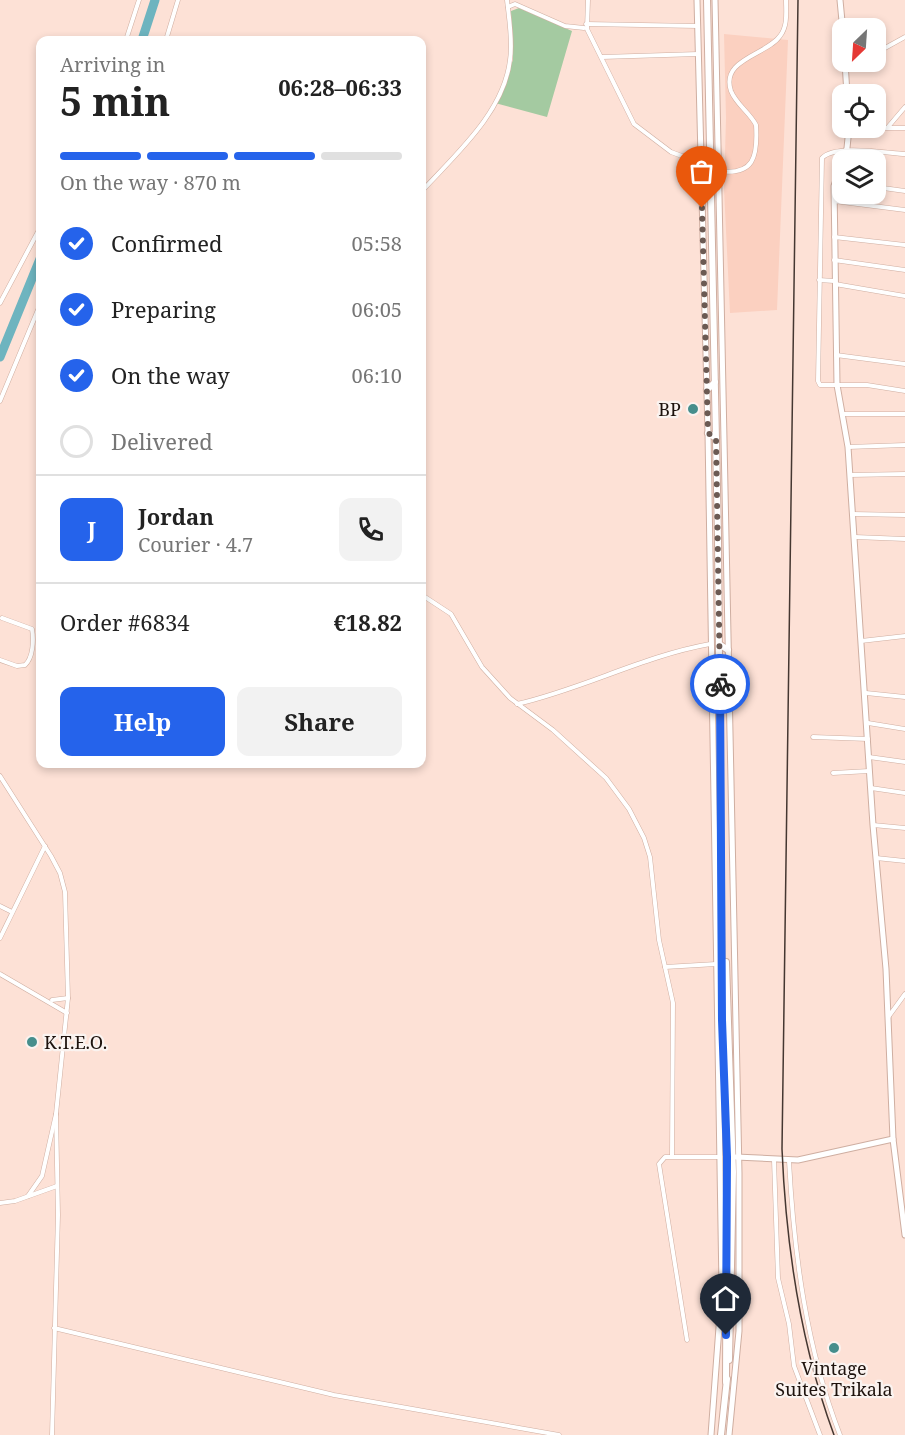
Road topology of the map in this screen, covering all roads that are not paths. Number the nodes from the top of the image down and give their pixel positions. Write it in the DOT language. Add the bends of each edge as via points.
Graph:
graph roads {
  1 [pos="139,0"];
  2 [pos="177,0"];
  3 [pos="507,0"];
  4 [pos="588,0"];
  5 [pos="697,0"];
  6 [pos="707,0"];
  7 [pos="715,0"];
  8 [pos="786,0"];
  9 [pos="840,0"];
  10 [pos="515,4"];
  11 [pos="507,7"];
  12 [pos="842,18"];
  13 [pos="585,26"];
  14 [pos="698,26"];
  15 [pos="127,36"];
  16 [pos="167,36"];
  17 [pos="905,37"];
  18 [pos="886,47"];
  19 [pos="698,54"];
  20 [pos="602,57"];
  21 [pos="905,107"];
  22 [pos="888,127"];
  23 [pos="905,128"];
  24 [pos="848,138"];
  25 [pos="846,150"];
  26 [pos="832,153"];
  27 [pos="886,153"];
  28 [pos="905,154"];
  29 [pos="700,163"];
  30 [pos="718,171"];
  31 [pos="426,187"];
  32 [pos="886,188"];
  33 [pos="905,191"];
  34 [pos="834,204"];
  35 [pos="858,204"];
  36 [pos="905,210"];
  37 [pos="36,236"];
  38 [pos="834,237"];
  39 [pos="905,245"];
  40 [pos="834,260"];
  41 [pos="905,270"];
  42 [pos="819,280"];
  43 [pos="834,283"];
  44 [pos="905,296"];
  45 [pos="0,303"];
  46 [pos="36,315"];
  47 [pos="836,355"];
  48 [pos="905,364"];
  49 [pos="715,382"];
  50 [pos="837,385"];
  51 [pos="707,390"];
  52 [pos="905,391"];
  53 [pos="0,401"];
  54 [pos="843,414"];
  55 [pos="905,414"];
  56 [pos="708,433"];
  57 [pos="716,438"];
  58 [pos="905,445"];
  59 [pos="848,447"];
  60 [pos="905,474"];
  61 [pos="850,475"];
  62 [pos="853,514"];
  63 [pos="905,515"];
  64 [pos="855,537"];
  65 [pos="905,539"];
  66 [pos="426,598"];
  67 [pos="2,618"];
  68 [pos="905,636"];
  69 [pos="861,641"];
  70 [pos="710,644"];
  71 [pos="719,644"];
  72 [pos="728,650"];
  73 [pos="0,660"];
  74 [pos="866,693"];
  75 [pos="729,695"];
  76 [pos="905,697"];
  77 [pos="720,702"];
  78 [pos="516,704"];
  79 [pos="868,723"];
  80 [pos="905,729"];
  81 [pos="813,737"];
  82 [pos="868,740"];
  83 [pos="869,757"];
  84 [pos="905,762"];
  85 [pos="870,771"];
  86 [pos="833,773"];
  87 [pos="0,776"];
  88 [pos="871,788"];
  89 [pos="905,794"];
  90 [pos="873,825"];
  91 [pos="905,828"];
  92 [pos="45,846"];
  93 [pos="876,858"];
  94 [pos="905,861"];
  95 [pos="0,906"];
  96 [pos="12,912"];
  97 [pos="0,938"];
  98 [pos="716,964"];
  99 [pos="664,967"];
  100 [pos="0,974"];
  101 [pos="905,994"];
  102 [pos="68,998"];
  103 [pos="48,1000"];
  104 [pos="67,1013"];
  105 [pos="889,1016"];
  106 [pos="56,1114"];
  107 [pos="893,1139"];
  108 [pos="672,1156"];
  109 [pos="720,1157"];
  110 [pos="732,1157"];
  111 [pos="774,1160"];
  112 [pos="789,1161"];
  113 [pos="57,1186"];
  114 [pos="28,1196"];
  115 [pos="0,1203"];
  116 [pos="905,1235"];
  117 [pos="54,1328"];
  118 [pos="687,1340"];
  119 [pos="52,1435"];
  120 [pos="559,1435"];
  121 [pos="711,1435"];
  122 [pos="721,1435"];
  123 [pos="729,1435"];
  124 [pos="820,1435"];
  125 [pos="840,1435"];
  1 -- 15 [label="street"];
  2 -- 16 [label="street"];
  3 -- 10 [label="street"];
  3 -- 11 [label="street"];
  4 -- 13 [label="street"];
  5 -- 14 [label="street"];
  6 -- 49 [label="main road"];
  7 -- 30 [label="street"];
  8 -- 30 [label="street" via="785,26 780,37 738,64 731,76 732,93 756,125 753,160 749,167 736,173"];
  9 -- 12 [label="street"];
  10 -- 11 [label="street"];
  10 -- 13 [label="street" via="565,26"];
  11 -- 31 [label="street" via="510,59 499,92 476,131"];
  13 -- 14 [label="street"];
  13 -- 20 [label="street"];
  14 -- 19 [label="street"];
  17 -- 18 [label="street"];
  19 -- 20 [label="street"];
  19 -- 29 [label="street"];
  20 -- 29 [label="street" via="637,127 671,152"];
  21 -- 22 [label="street"];
  22 -- 23 [label="street"];
  24 -- 25 [label="street"];
  26 -- 42 [label="street" via="822,158"];
  27 -- 28 [label="street"];
  29 -- 51 [label="street"];
  30 -- 72 [label="street"];
  32 -- 33 [label="street"];
  34 -- 38 [label="street"];
  35 -- 36 [label="street"];
  37 -- 45 [label="street"];
  38 -- 39 [label="street"];
  38 -- 40 [label="street"];
  40 -- 41 [label="street"];
  40 -- 43 [label="street"];
  42 -- 43 [label="street"];
  42 -- 50 [label="street" via="818,383"];
  43 -- 44 [label="street"];
  43 -- 47 [label="street"];
  46 -- 53 [label="street"];
  47 -- 48 [label="street"];
  47 -- 50 [label="street"];
  49 -- 51 [label="main road"];
  49 -- 57 [label="main road"];
  50 -- 52 [label="street"];
  50 -- 54 [label="street"];
  51 -- 56 [label="street"];
  54 -- 55 [label="street"];
  54 -- 59 [label="street"];
  56 -- 57 [label="main road"];
  56 -- 70 [label="street"];
  57 -- 71 [label="main road"];
  58 -- 59 [label="street"];
  59 -- 61 [label="street"];
  60 -- 61 [label="street"];
  61 -- 62 [label="street"];
  62 -- 63 [label="street"];
  62 -- 64 [label="street"];
  64 -- 65 [label="street"];
  64 -- 69 [label="street"];
  66 -- 78 [label="street" via="451,614 485,671"];
  67 -- 73 [label="street" via="27,626 33,636 30,659 25,665"];
  68 -- 69 [label="street"];
  69 -- 74 [label="street"];
  70 -- 78 [label="street"];
  70 -- 98 [label="street"];
  71 -- 72 [label="main road"];
  71 -- 77 [label="main road"];
  72 -- 75 [label="street"];
  74 -- 76 [label="street"];
  74 -- 79 [label="street"];
  75 -- 77 [label="main road"];
  75 -- 110 [label="street"];
  77 -- 110 [label="main road"];
  78 -- 99 [label="street" via="553,729 606,778 629,810 648,849"];
  79 -- 80 [label="street"];
  79 -- 82 [label="street"];
  81 -- 82 [label="street"];
  82 -- 83 [label="street"];
  83 -- 84 [label="street"];
  83 -- 85 [label="street"];
  85 -- 86 [label="street"];
  85 -- 88 [label="street"];
  87 -- 92 [label="street"];
  88 -- 89 [label="street"];
  88 -- 90 [label="street"];
  90 -- 91 [label="street"];
  90 -- 93 [label="street"];
  92 -- 96 [label="street"];
  92 -- 102 [label="street" via="64,886"];
  93 -- 94 [label="street"];
  93 -- 105 [label="street"];
  95 -- 96 [label="street"];
  96 -- 97 [label="street"];
  98 -- 99 [label="street"];
  98 -- 109 [label="street"];
  99 -- 108 [label="street" via="674,1027"];
  100 -- 103 [label="street"];
  101 -- 105 [label="street"];
  102 -- 103 [label="street"];
  102 -- 104 [label="street"];
  103 -- 104 [label="street"];
  104 -- 106 [label="street"];
  105 -- 107 [label="street"];
  106 -- 113 [label="street"];
  106 -- 114 [label="street" via="42,1176"];
  107 -- 112 [label="street"];
  107 -- 116 [label="street"];
  108 -- 109 [label="street"];
  108 -- 118 [label="street" via="662,1159 659,1171"];
  109 -- 110 [label="street"];
  109 -- 121 [label="street" via="721,1310"];
  110 -- 111 [label="street"];
  110 -- 122 [label="main road" via="732,1322"];
  110 -- 123 [label="street" via="739,1331"];
  111 -- 112 [label="street"];
  111 -- 124 [label="street" via="778,1278 794,1366"];
  112 -- 125 [label="street" via="798,1270 809,1327"];
  113 -- 114 [label="street"];
  113 -- 117 [label="street"];
  114 -- 115 [label="street"];
  117 -- 119 [label="street"];
  117 -- 120 [label="street" via="334,1395"];
}
